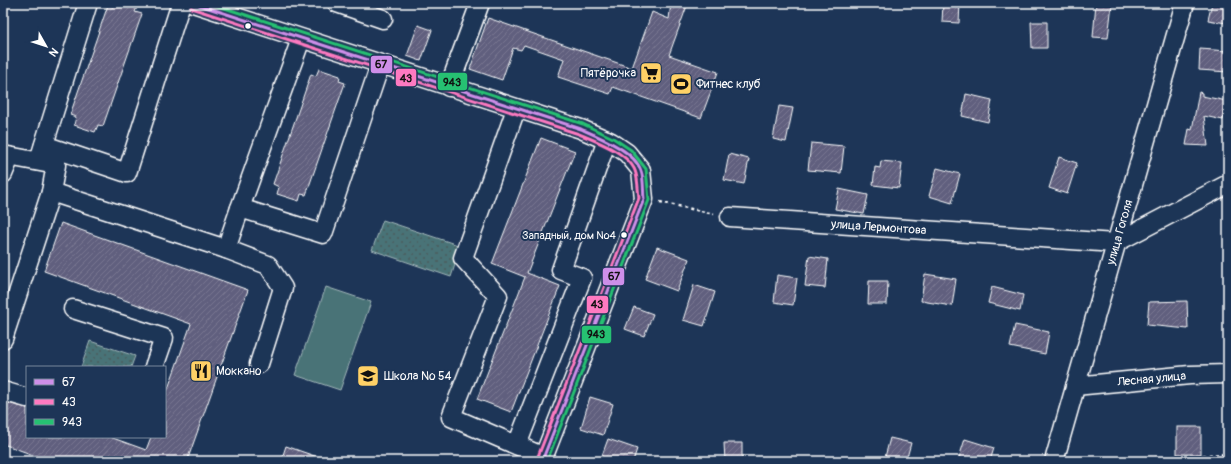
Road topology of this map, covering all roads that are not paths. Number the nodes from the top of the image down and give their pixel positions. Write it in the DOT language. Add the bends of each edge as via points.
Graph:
graph roads {
  1 [pos="88,3"];
  2 [pos="181,3"];
  3 [pos="193,3"];
  4 [pos="337,3"];
  5 [pos="480,3"];
  6 [pos="1185,3"];
  7 [pos="382,19"];
  8 [pos="301,39"];
  9 [pos="380,65"];
  10 [pos="449,87"];
  11 [pos="516,109"];
  12 [pos="607,140"];
  13 [pos="44,145"];
  14 [pos="6,156"];
  15 [pos="38,162"];
  16 [pos="3,174"];
  17 [pos="1228,184"];
  18 [pos="51,192"];
  19 [pos="240,208"];
  20 [pos="730,217"];
  21 [pos="1115,243"];
  22 [pos="226,249"];
  23 [pos="73,309"];
  24 [pos="3,339"];
  25 [pos="259,364"];
  26 [pos="154,366"];
  27 [pos="1228,374"];
  28 [pos="1075,386"];
  29 [pos="3,391"];
  30 [pos="26,398"];
  31 [pos="517,445"];
  32 [pos="543,459"];
  33 [pos="1054,461"];
  1 -- 13 [label="street"];
  2 -- 13 [label="street" via="127,173"];
  3 -- 8 [label="street"];
  4 -- 7 [label="street"];
  5 -- 10 [label="street"];
  6 -- 21 [label="street, улица Гоголя"];
  8 -- 9 [label="street"];
  8 -- 19 [label="street"];
  9 -- 10 [label="street"];
  9 -- 19 [label="street" via="323,234"];
  10 -- 11 [label="street"];
  11 -- 12 [label="street"];
  11 -- 31 [label="street" via="464,258 498,296 451,417"];
  12 -- 31 [label="street" via="561,270 582,278"];
  12 -- 32 [label="street" via="627,153 641,170 644,199"];
  13 -- 15 [label="street"];
  14 -- 15 [label="street"];
  14 -- 16 [label="street"];
  15 -- 18 [label="street" via="56,165"];
  17 -- 21 [label="street"];
  18 -- 22 [label="street"];
  18 -- 24 [label="street"];
  19 -- 22 [label="street"];
  20 -- 21 [label="street, улица Лермонтова"];
  21 -- 28 [label="street, улица Гоголя"];
  22 -- 25 [label="street" via="268,265 284,288"];
  23 -- 26 [label="street" via="164,338"];
  27 -- 28 [label="street, Лесная улица" via="1190,374"];
  28 -- 33 [label="street, улица Гоголя"];
  29 -- 30 [label="street"];
  31 -- 32 [label="street"];
}
